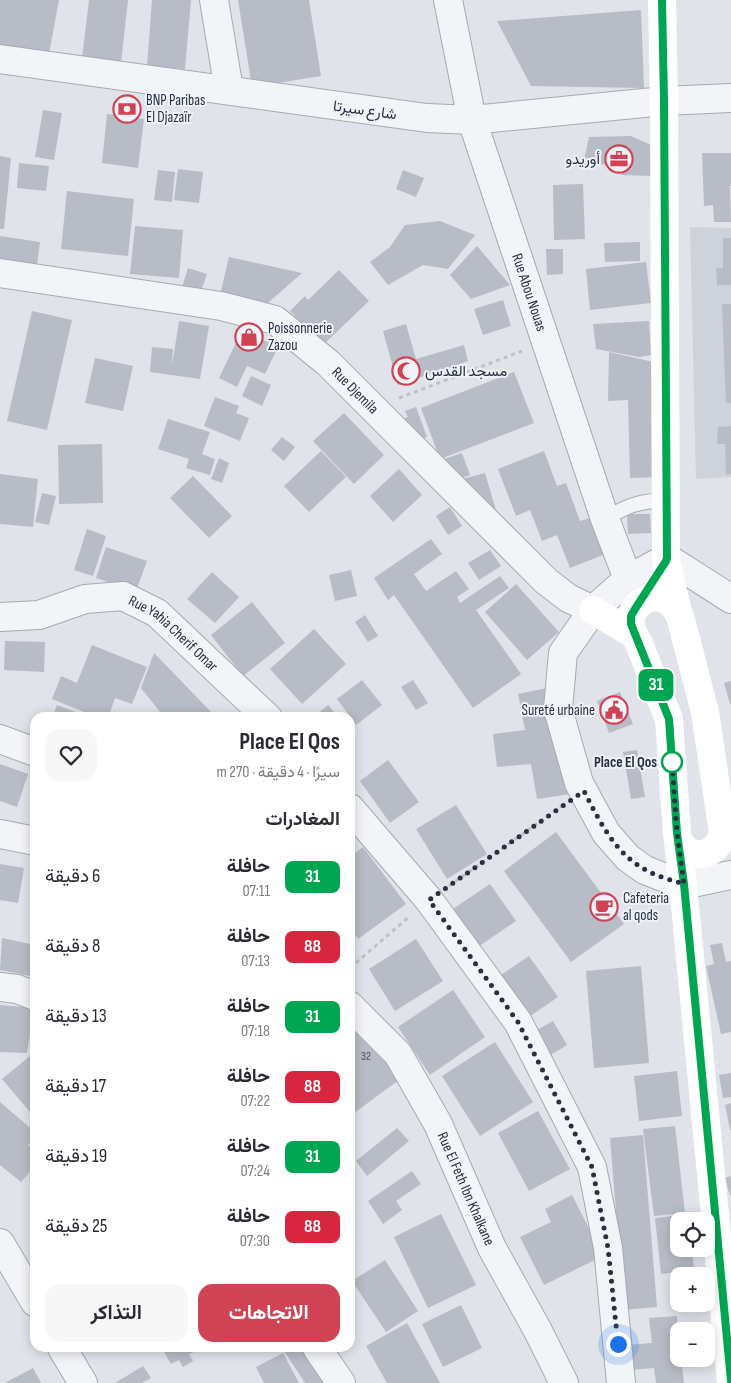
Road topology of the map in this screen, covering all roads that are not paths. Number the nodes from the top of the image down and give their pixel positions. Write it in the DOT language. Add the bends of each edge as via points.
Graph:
graph roads {
  1 [pos="214,0"];
  2 [pos="448,0"];
  3 [pos="662,0"];
  4 [pos="0,59"];
  5 [pos="229,90"];
  6 [pos="731,98"];
  7 [pos="664,101"];
  8 [pos="472,120"];
  9 [pos="0,273"];
  10 [pos="667,500"];
  11 [pos="605,519"];
  12 [pos="666,559"];
  13 [pos="628,579"];
  14 [pos="731,599"];
  15 [pos="593,610"];
  16 [pos="680,616"];
  17 [pos="0,617"];
  18 [pos="635,628"];
  19 [pos="262,712"];
  20 [pos="0,739"];
  21 [pos="30,750"];
  22 [pos="355,814"];
  23 [pos="721,820"];
  24 [pos="0,834"];
  25 [pos="677,834"];
  26 [pos="30,840"];
  27 [pos="715,849"];
  28 [pos="731,875"];
  29 [pos="683,879"];
  30 [pos="0,987"];
  31 [pos="30,994"];
  32 [pos="355,1011"];
  33 [pos="0,1243"];
  34 [pos="30,1294"];
  35 [pos="64,1352"];
  36 [pos="320,1352"];
  37 [pos="731,1381"];
  38 [pos="83,1383"];
  39 [pos="342,1383"];
  40 [pos="564,1383"];
  41 [pos="621,1383"];
  1 -- 5 [label="street"];
  2 -- 8 [label="street, Rue Abou Nouas"];
  3 -- 7 [label="street"];
  4 -- 5 [label="street, شارع سيرتا"];
  5 -- 8 [label="street, شارع سيرتا" via="427,118"];
  6 -- 7 [label="street, شارع سيرتا"];
  7 -- 8 [label="street, شارع سيرتا"];
  7 -- 10 [label="street"];
  8 -- 11 [label="street, Rue Abou Nouas"];
  9 -- 15 [label="street, Rue Djemila" via="221,306 275,320 328,363 546,580 568,598"];
  10 -- 11 [label="lane" via="647,500 626,506"];
  10 -- 12 [label="street"];
  11 -- 13 [label="street, Rue Abou Nouas"];
  12 -- 13 [label="street"];
  12 -- 14 [label="street"];
  12 -- 16 [label="street"];
  12 -- 18 [label="street"];
  13 -- 15 [label="street"];
  15 -- 18 [label="street"];
  15 -- 29 [label="street" via="563,653 558,708 579,783 606,833 628,858 645,870"];
  16 -- 18 [label="street" via="673,604 666,600 648,598 641,603"];
  16 -- 18 [label="street" via="676,637 662,647 644,645"];
  16 -- 23 [label="street" via="705,712"];
  17 -- 19 [label="street, Rue Yahia Cherif Omar" via="39,615 85,599 123,596 157,614"];
  18 -- 25 [label="street" via="669,719"];
  20 -- 21 [label="street"];
  22 -- 41 [label="street" via="429,900 518,1022 592,1167 608,1248"];
  23 -- 25 [label="street" via="709,810 694,809 681,818"];
  23 -- 27 [label="street" via="723,836"];
  24 -- 26 [label="street"];
  25 -- 27 [label="street" via="684,848 691,852 699,855"];
  25 -- 29 [label="street"];
  27 -- 29 [label="street" via="706,865"];
  28 -- 29 [label="street"];
  29 -- 37 [label="street"];
  30 -- 31 [label="street"];
  32 -- 40 [label="street, Rue El Feth Ibn Khalkane" via="398,1054 438,1124 492,1248"];
  33 -- 34 [label="street"];
  35 -- 38 [label="street"];
  36 -- 39 [label="street"];
}
